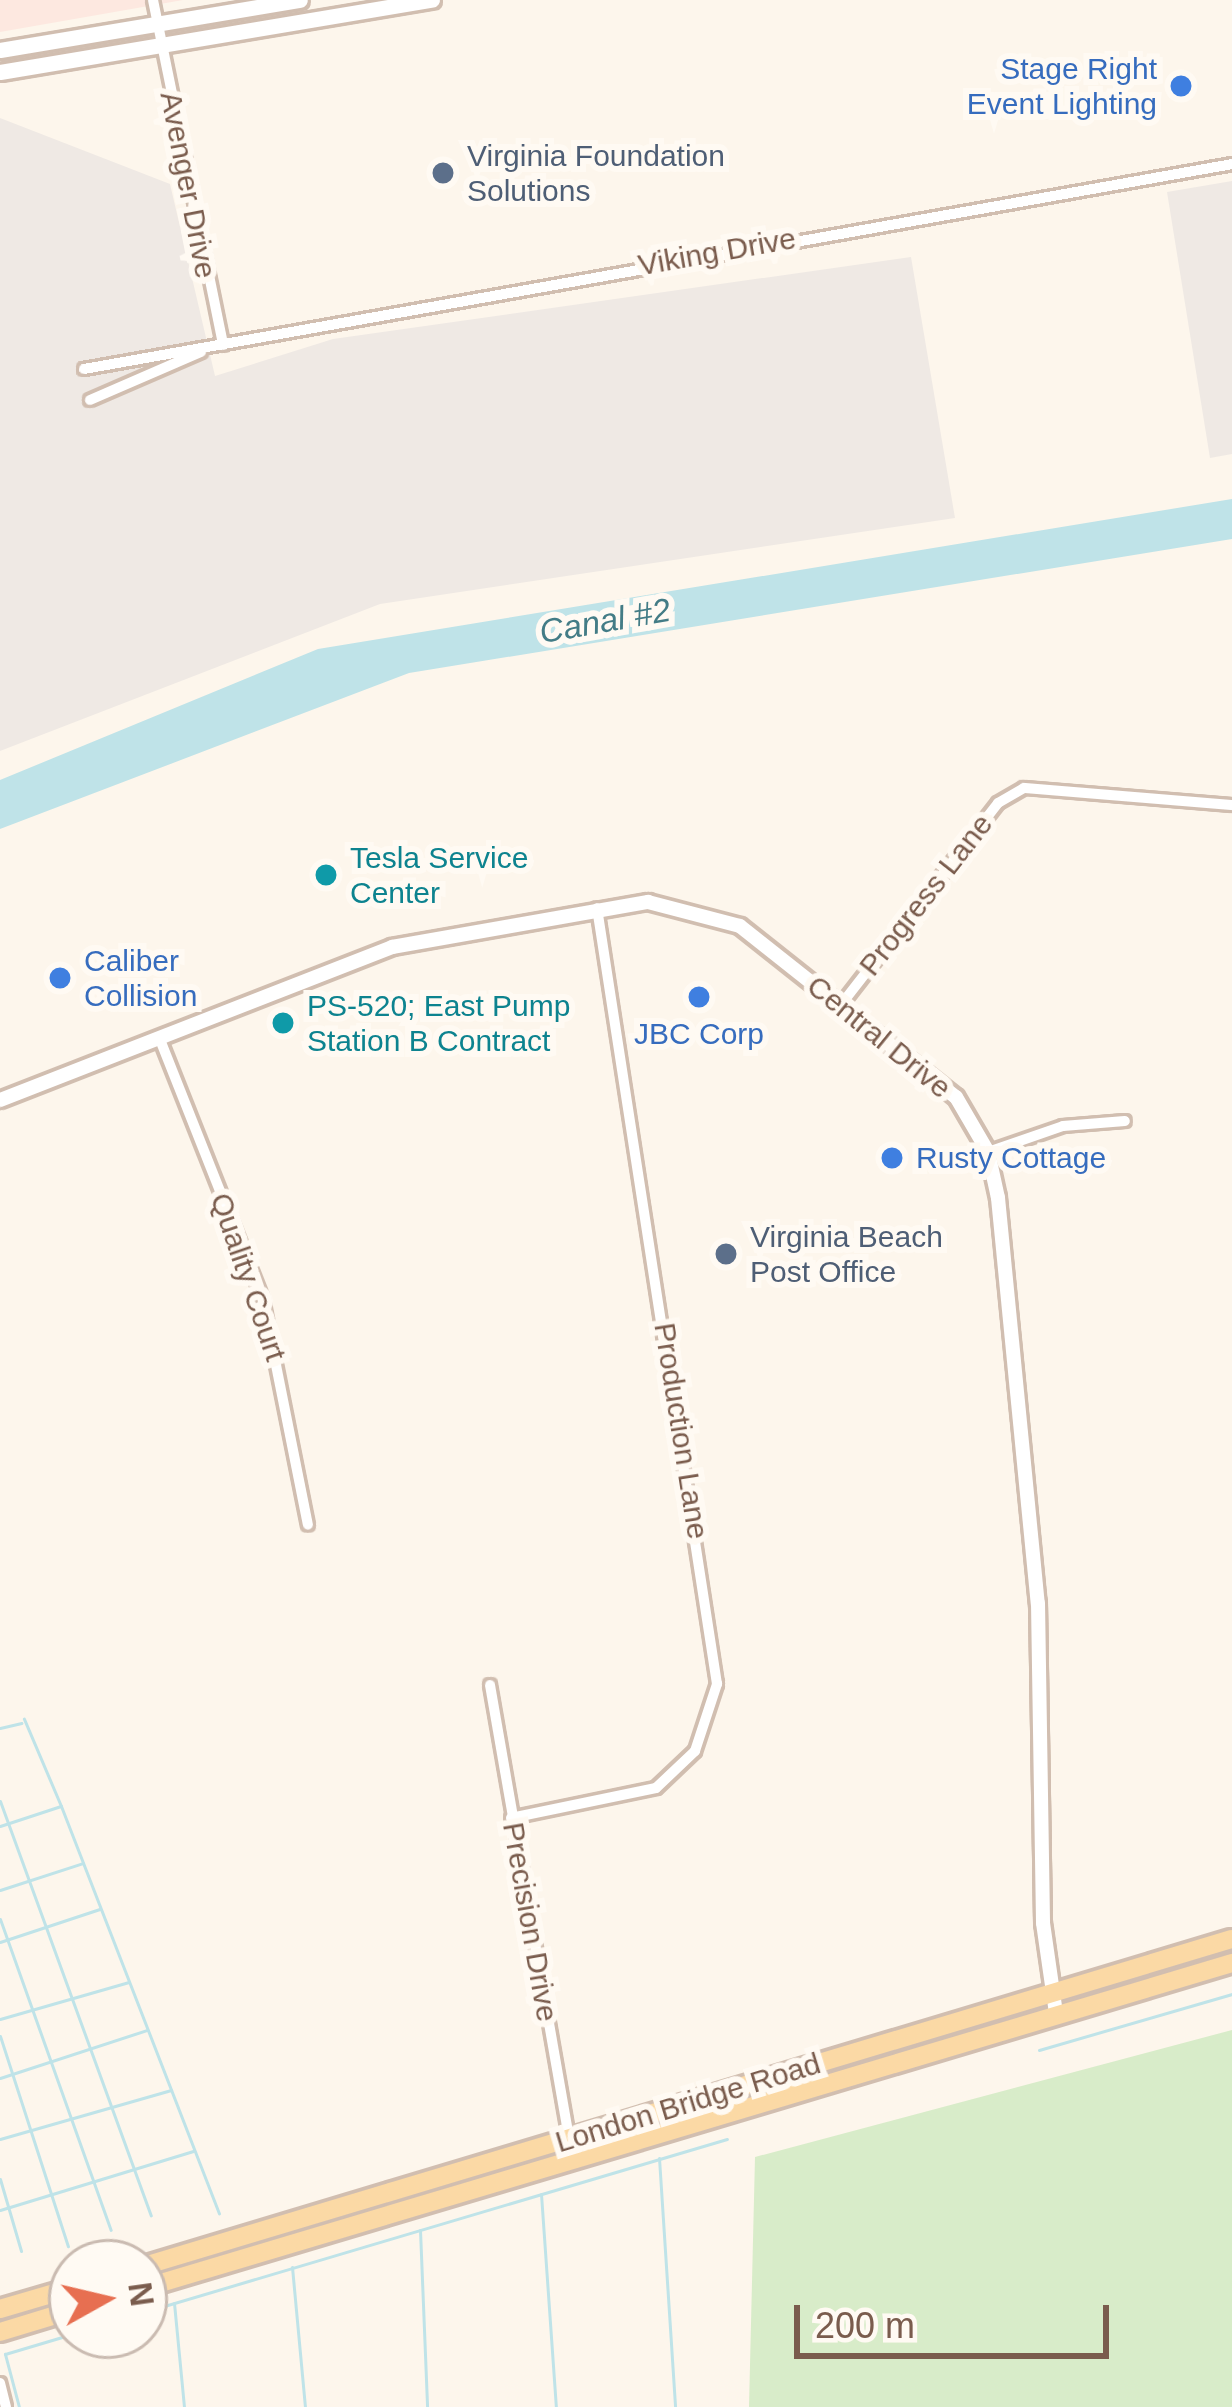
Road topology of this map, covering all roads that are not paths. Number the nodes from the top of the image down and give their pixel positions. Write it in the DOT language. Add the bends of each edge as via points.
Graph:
graph roads {
  1 [pos="154,0"];
  2 [pos="300,0"];
  3 [pos="432,0"];
  4 [pos="158,24"];
  5 [pos="161,44"];
  6 [pos="0,50"];
  7 [pos="0,72"];
  8 [pos="1232,164"];
  9 [pos="223,345"];
  10 [pos="204,350"];
  11 [pos="84,369"];
  12 [pos="90,400"];
  13 [pos="1232,805"];
  14 [pos="597,908"];
  15 [pos="840,1006"];
  16 [pos="158,1037"];
  17 [pos="0,1100"];
  18 [pos="1125,1121"];
  19 [pos="988,1152"];
  20 [pos="308,1526"];
  21 [pos="490,1684"];
  22 [pos="511,1818"];
  23 [pos="1232,1939"];
  24 [pos="1232,1963"];
  25 [pos="1051,1993"];
  26 [pos="1056,2014"];
  27 [pos="571,2148"];
  28 [pos="168,2259"];
  29 [pos="168,2280"];
  30 [pos="48,2295"];
  31 [pos="0,2309"];
  32 [pos="48,2317"];
  33 [pos="0,2332"];
  34 [pos="0,2384"];
  35 [pos="6,2407"];
  1 -- 4 [label="street, Avenger Drive"];
  2 -- 4 [label="main road"];
  3 -- 5 [label="main road"];
  4 -- 5 [label="street, Avenger Drive"];
  4 -- 6 [label="main road"];
  5 -- 7 [label="main road"];
  5 -- 9 [label="street, Avenger Drive"];
  8 -- 9 [label="street, Viking Drive"];
  9 -- 10 [label="street, Viking Drive"];
  10 -- 11 [label="street, Viking Drive"];
  10 -- 12 [label="street, Viking Drive"];
  13 -- 15 [label="street, Progress Lane" via="1024,788 998,803"];
  14 -- 15 [label="street, Central Drive" via="648,902 712,913"];
  14 -- 16 [label="street, Central Drive" via="392,947"];
  14 -- 22 [label="street, Production Lane" via="717,1684 695,1750 656,1788"];
  15 -- 19 [label="street, Central Drive" via="956,1097"];
  16 -- 17 [label="street, Central Drive"];
  16 -- 20 [label="street, Quality Court" via="263,1300"];
  18 -- 19 [label="street" via="1063,1126"];
  19 -- 25 [label="street, Central Drive" via="1038,1603"];
  21 -- 22 [label="street, Precision Drive"];
  22 -- 27 [label="street, Precision Drive"];
  23 -- 25 [label="main road, London Bridge Road"];
  24 -- 26 [label="main road, London Bridge Road"];
  25 -- 26 [label="street, Central Drive"];
  25 -- 27 [label="main road, London Bridge Road"];
  26 -- 27 [label="main road, London Bridge Road"];
  27 -- 28 [label="main road, London Bridge Road"];
  27 -- 29 [label="main road, London Bridge Road"];
  30 -- 31 [label="main road"];
  32 -- 33 [label="main road"];
  34 -- 35 [label="street"];
}
